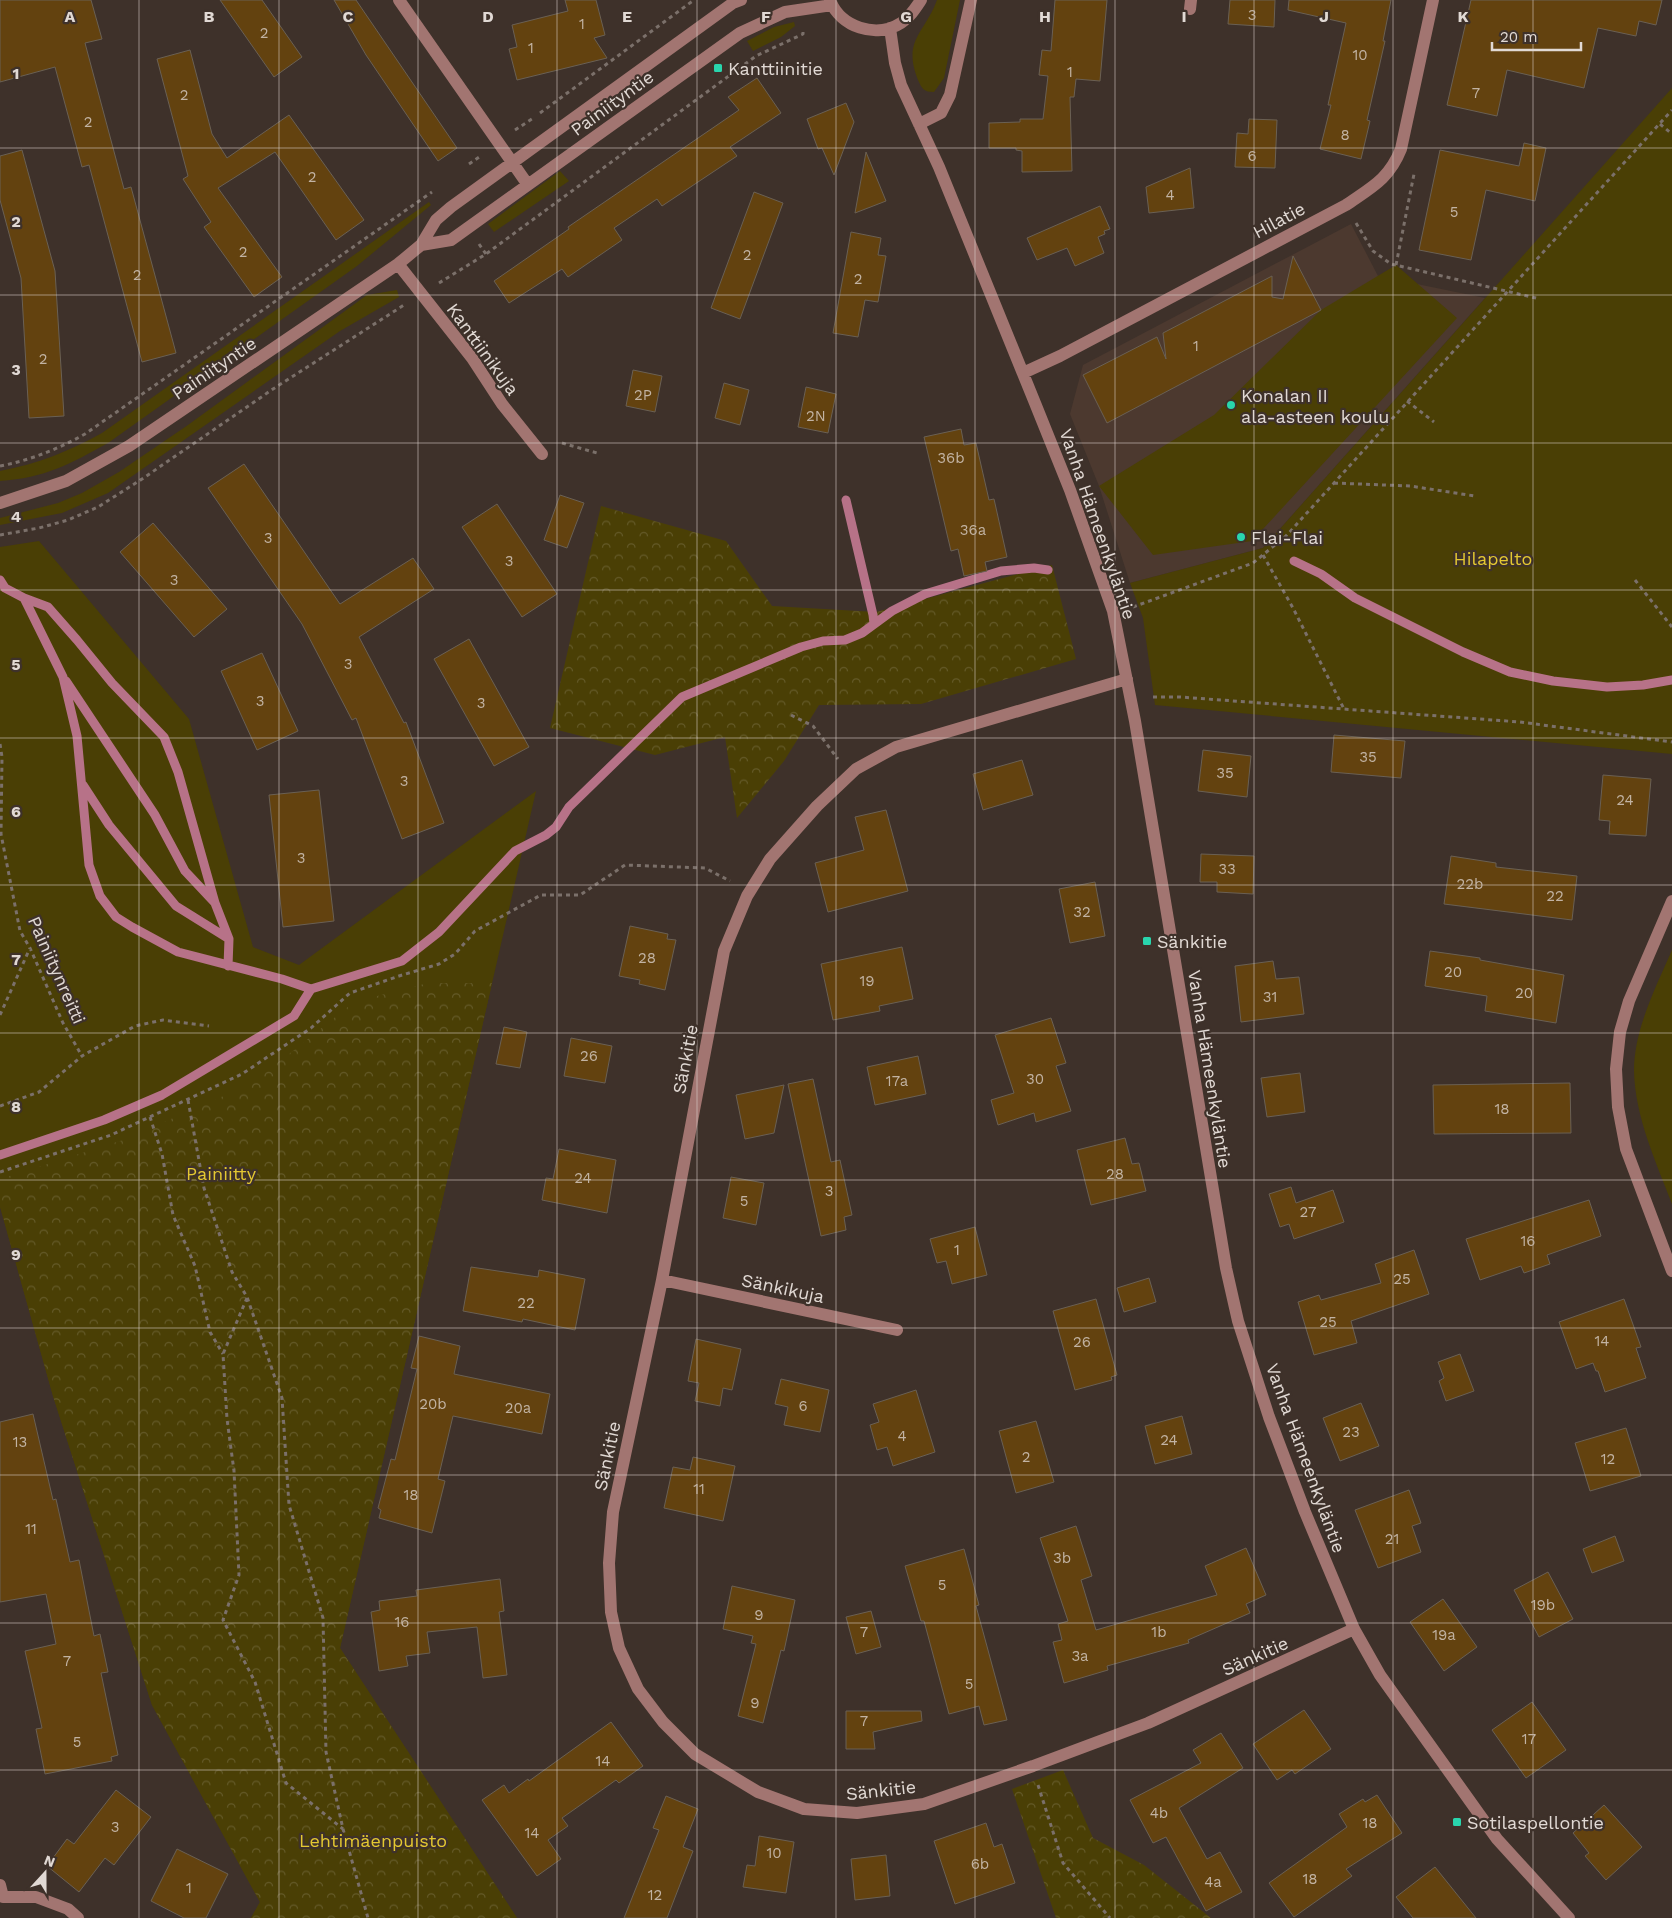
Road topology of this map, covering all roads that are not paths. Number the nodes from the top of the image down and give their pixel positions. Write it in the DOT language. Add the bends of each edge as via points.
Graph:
graph roads {
  1 [pos="399,0"];
  2 [pos="741,0"];
  3 [pos="921,0"];
  4 [pos="971,0"];
  5 [pos="1433,0"];
  6 [pos="831,3"];
  7 [pos="890,28"];
  8 [pos="919,124"];
  9 [pos="512,163"];
  10 [pos="528,185"];
  11 [pos="421,245"];
  12 [pos="398,264"];
  13 [pos="1023,373"];
  14 [pos="542,454"];
  15 [pos="0,497"];
  16 [pos="14,497"];
  17 [pos="0,503"];
  18 [pos="1127,679"];
  19 [pos="1672,901"];
  20 [pos="1672,1271"];
  21 [pos="662,1280"];
  22 [pos="897,1330"];
  23 [pos="1354,1629"];
  24 [pos="1,1893"];
  25 [pos="78,1918"];
  26 [pos="1569,1918"];
  1 -- 9 [label="street"];
  2 -- 9 [label="street, Painiityntie"];
  3 -- 7 [label="street" via="913,13"];
  4 -- 8 [label="street" via="950,95 940,113"];
  5 -- 13 [label="street, Hilatie" via="1401,149 1394,166 1377,184 1346,204"];
  6 -- 7 [label="street" via="841,18 855,26 871,30"];
  6 -- 10 [label="street, Painiityntie" via="785,12 740,33"];
  7 -- 8 [label="street, Vanha Hämeenkyläntie" via="901,85"];
  8 -- 13 [label="street, Vanha Hämeenkyläntie"];
  9 -- 10 [label="street"];
  9 -- 11 [label="street, Painiityntie" via="436,220"];
  10 -- 11 [label="street, Painiityntie" via="451,240"];
  11 -- 12 [label="street, Painiityntie"];
  12 -- 14 [label="street, Kanttiinikuja"];
  12 -- 16 [label="street, Painiityntie" via="129,446 66,481"];
  13 -- 18 [label="street, Vanha Hämeenkyläntie" via="1070,490 1113,611"];
  15 -- 16 [label="street, Painiityntie"];
  16 -- 17 [label="street, Painiityntie"];
  18 -- 21 [label="street, Sänkitie" via="896,747 856,769 817,806 770,859 750,891 724,951"];
  18 -- 23 [label="street, Vanha Hämeenkyläntie" via="1216,1210 1238,1322 1269,1417"];
  19 -- 20 [label="street" via="1629,1001 1620,1032 1616,1069 1618,1107 1626,1149"];
  21 -- 22 [label="street, Sänkikuja"];
  21 -- 23 [label="street, Sänkitie" via="613,1512 609,1563 611,1612 619,1648 638,1689 663,1722 695,1754 758,1792 804,1808 857,1813 924,1804 1148,1723"];
  23 -- 26 [label="street, Vanha Hämeenkyläntie" via="1380,1675 1497,1839"];
  24 -- 25 [label="street" via="36,1897 68,1909"];
}
